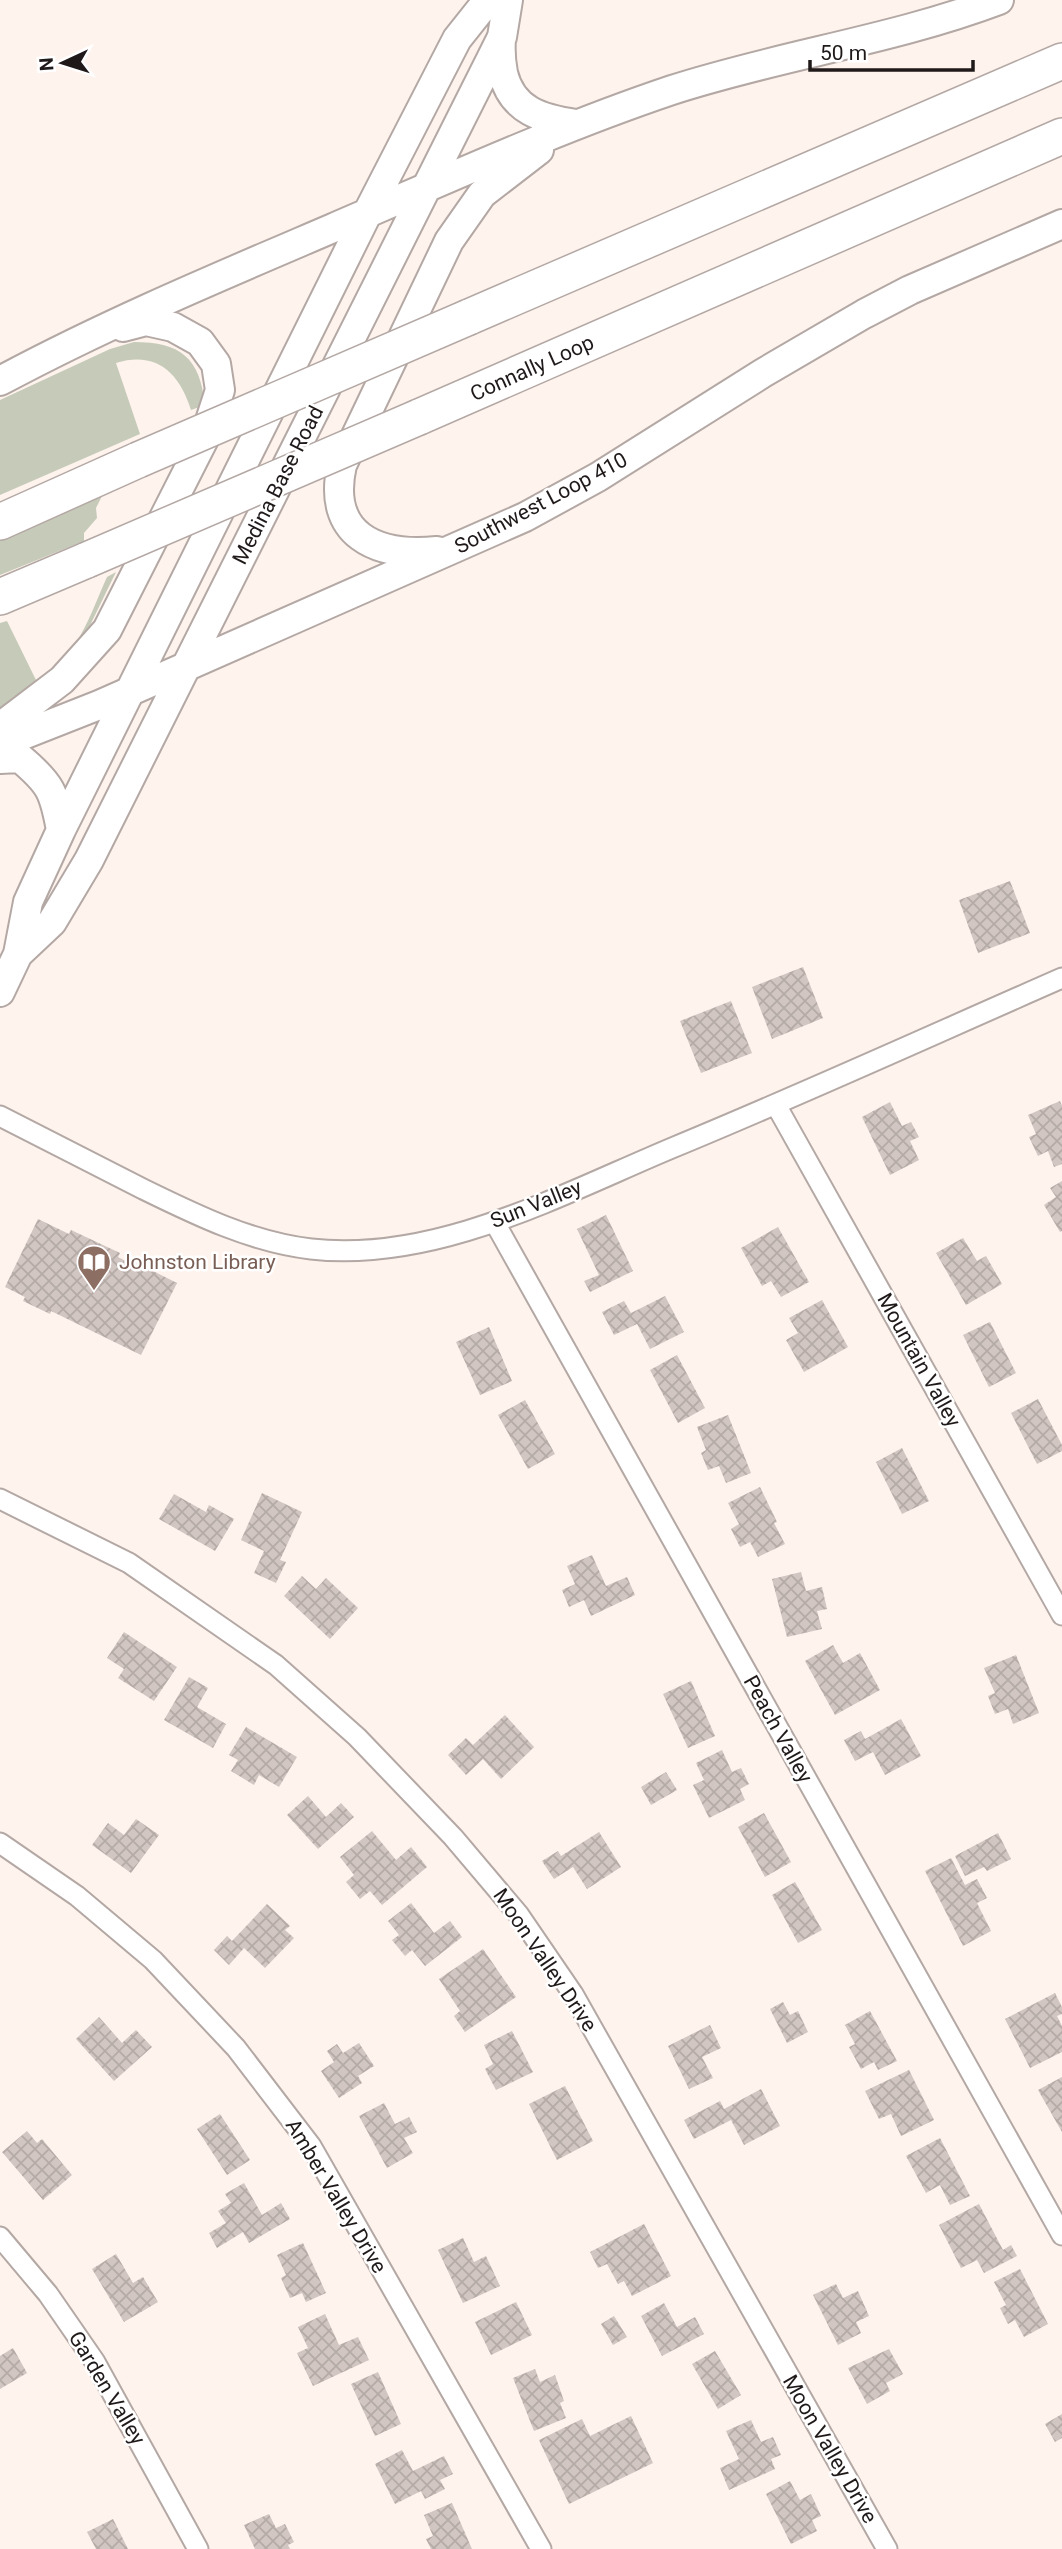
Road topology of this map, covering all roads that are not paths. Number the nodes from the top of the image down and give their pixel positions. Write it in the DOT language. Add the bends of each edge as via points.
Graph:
graph roads {
  1 [pos="488,0"];
  2 [pos="508,0"];
  3 [pos="999,0"];
  4 [pos="502,37"];
  5 [pos="1062,61"];
  6 [pos="576,124"];
  7 [pos="1062,136"];
  8 [pos="427,186"];
  9 [pos="368,212"];
  10 [pos="1062,224"];
  11 [pos="88,337"];
  12 [pos="0,381"];
  13 [pos="0,522"];
  14 [pos="459,547"];
  15 [pos="0,597"];
  16 [pos="187,666"];
  17 [pos="131,691"];
  18 [pos="0,727"];
  19 [pos="0,744"];
  20 [pos="0,759"];
  21 [pos="61,830"];
  22 [pos="18,954"];
  23 [pos="1062,978"];
  24 [pos="0,992"];
  25 [pos="776,1105"];
  26 [pos="0,1116"];
  27 [pos="495,1223"];
  28 [pos="0,1499"];
  29 [pos="1062,1615"];
  30 [pos="0,1843"];
  31 [pos="1062,2235"];
  32 [pos="0,2237"];
  33 [pos="198,2549"];
  34 [pos="541,2549"];
  35 [pos="887,2549"];
  1 -- 9 [label="main road, Medina Base Road" via="457,39"];
  2 -- 4 [label="main road, Medina Base Road"];
  3 -- 6 [label="main road" via="890,35 734,71"];
  4 -- 6 [label="main road" via="504,78 516,101 537,115"];
  4 -- 8 [label="main road, Medina Base Road"];
  5 -- 13 [label="highway, bridge"];
  6 -- 8 [label="main road"];
  6 -- 14 [label="main road" via="493,184 456,229 341,465 340,506 351,528 365,541 398,551"];
  7 -- 15 [label="highway, Connally Loop, bridge"];
  8 -- 9 [label="main road"];
  8 -- 16 [label="main road, Medina Base Road"];
  9 -- 11 [label="main road"];
  9 -- 17 [label="main road, Medina Base Road"];
  10 -- 14 [label="main road, Southwest Loop 410" via="864,314 581,487"];
  11 -- 12 [label="main road"];
  11 -- 18 [label="main road" via="146,321 173,327 200,342 216,364 220,390 204,439 107,630 62,680"];
  14 -- 16 [label="main road, Southwest Loop 410"];
  16 -- 17 [label="main road, Southwest Loop 410"];
  16 -- 22 [label="main road, Medina Base Road" via="89,860 52,922"];
  17 -- 19 [label="main road, Southwest Loop 410"];
  17 -- 21 [label="main road, Medina Base Road"];
  20 -- 21 [label="main road" via="20,758 43,777 55,800"];
  21 -- 22 [label="main road, Medina Base Road" via="28,902"];
  22 -- 24 [label="main road, Medina Base Road"];
  23 -- 25 [label="street, Sun Valley"];
  25 -- 27 [label="street, Sun Valley"];
  25 -- 29 [label="street, Mountain Valley"];
  26 -- 27 [label="street, Sun Valley" via="204,1219 309,1249 396,1248"];
  27 -- 31 [label="street, Peach Valley"];
  28 -- 35 [label="street, Moon Valley Drive" via="129,1563 276,1665 357,1737 453,1837 519,1915 573,1994"];
  30 -- 34 [label="street, Amber Valley Drive" via="77,1896 153,1960 236,2048 311,2146"];
  32 -- 33 [label="street, Garden Valley" via="48,2294 95,2362"];
}
